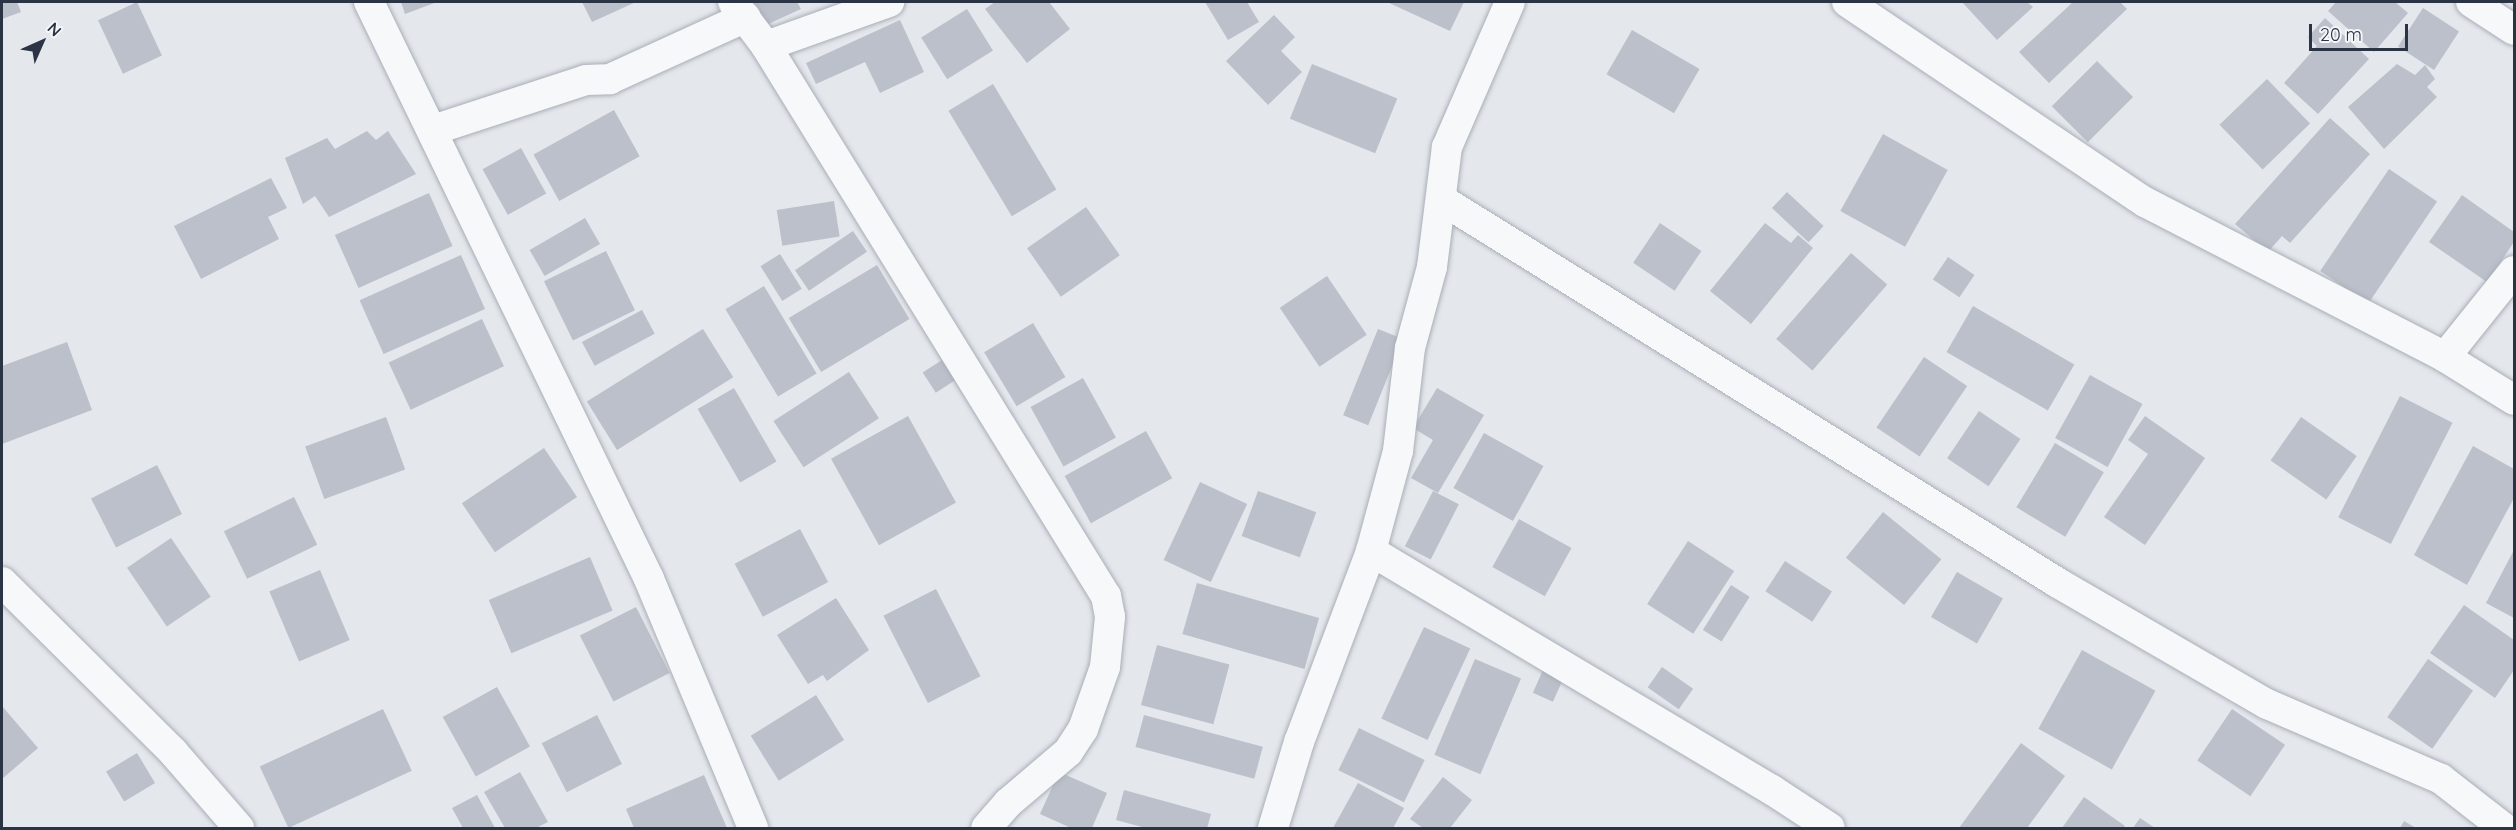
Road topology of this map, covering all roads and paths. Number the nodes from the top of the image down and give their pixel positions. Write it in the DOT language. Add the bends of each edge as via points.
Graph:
graph roads {
  1 [pos="369,2"];
  2 [pos="889,2"];
  3 [pos="1510,2"];
  4 [pos="1847,2"];
  5 [pos="2471,2"];
  6 [pos="740,9"];
  7 [pos="2514,30"];
  8 [pos="766,45"];
  9 [pos="433,130"];
  10 [pos="1442,200"];
  11 [pos="2514,271"];
  12 [pos="2445,357"];
  13 [pos="2514,400"];
  14 [pos="1371,551"];
  15 [pos="2,582"];
  16 [pos="239,828"];
  17 [pos="753,828"];
  18 [pos="986,828"];
  19 [pos="1273,828"];
  20 [pos="1830,828"];
  21 [pos="2504,828"];
  1 -- 9 [label="street"];
  2 -- 8 [label="street"];
  3 -- 10 [label="street" via="1447,147"];
  4 -- 12 [label="street" via="2145,202"];
  5 -- 7 [label="street"];
  6 -- 8 [label="street"];
  6 -- 9 [label="street" via="610,79 586,80"];
  8 -- 18 [label="street" via="1106,596 1110,616 1105,667 1083,729 1068,752 1008,803"];
  9 -- 17 [label="street" via="649,579"];
  10 -- 14 [label="street" via="1432,267 1410,348 1398,451"];
  10 -- 21 [label="street" via="2058,583 2267,704 2440,779"];
  11 -- 12 [label="street"];
  12 -- 13 [label="street"];
  14 -- 19 [label="street" via="1299,742"];
  14 -- 20 [label="street"];
  15 -- 16 [label="street" via="173,752"];
}
